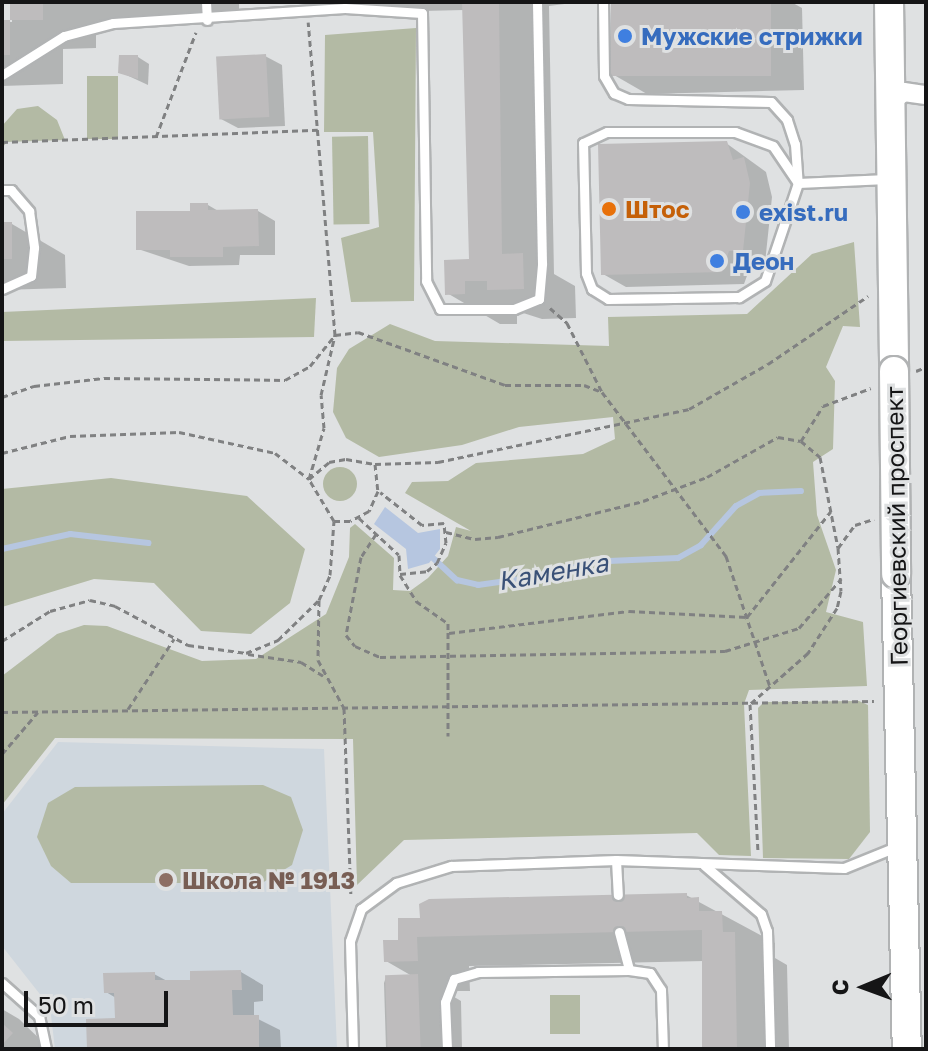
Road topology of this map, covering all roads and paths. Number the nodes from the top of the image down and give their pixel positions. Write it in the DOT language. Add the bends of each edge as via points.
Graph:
graph roads {
  1 [pos="206,2"];
  2 [pos="537,2"];
  3 [pos="603,2"];
  4 [pos="889,2"];
  5 [pos="307,6"];
  6 [pos="204,21"];
  7 [pos="2,75"];
  8 [pos="926,95"];
  9 [pos="891,102"];
  10 [pos="318,130"];
  11 [pos="156,137"];
  12 [pos="2,142"];
  13 [pos="891,178"];
  14 [pos="798,183"];
  15 [pos="2,190"];
  16 [pos="2,289"];
  17 [pos="871,294"];
  18 [pos="539,299"];
  19 [pos="335,335"];
  20 [pos="926,367"];
  21 [pos="896,376"];
  22 [pos="602,392"];
  23 [pos="2,397"];
  24 [pos="626,423"];
  25 [pos="801,441"];
  26 [pos="2,453"];
  27 [pos="375,464"];
  28 [pos="309,479"];
  29 [pos="678,487"];
  30 [pos="378,491"];
  31 [pos="831,511"];
  32 [pos="359,518"];
  33 [pos="334,521"];
  34 [pos="446,532"];
  35 [pos="376,534"];
  36 [pos="400,574"];
  37 [pos="843,576"];
  38 [pos="319,600"];
  39 [pos="747,617"];
  40 [pos="449,633"];
  41 [pos="174,639"];
  42 [pos="2,641"];
  43 [pos="755,642"];
  44 [pos="246,653"];
  45 [pos="448,659"];
  46 [pos="323,676"];
  47 [pos="770,687"];
  48 [pos="877,701"];
  49 [pos="750,704"];
  50 [pos="344,708"];
  51 [pos="128,709"];
  52 [pos="448,709"];
  53 [pos="2,712"];
  54 [pos="38,712"];
  55 [pos="448,736"];
  56 [pos="2,754"];
  57 [pos="903,844"];
  58 [pos="616,860"];
  59 [pos="704,865"];
  60 [pos="758,866"];
  61 [pos="618,895"];
  62 [pos="361,909"];
  63 [pos="619,932"];
  64 [pos="629,970"];
  65 [pos="2,983"];
  66 [pos="46,1049"];
  67 [pos="353,1049"];
  68 [pos="447,1049"];
  69 [pos="663,1049"];
  70 [pos="770,1049"];
  71 [pos="907,1049"];
  1 -- 6 [label="lane"];
  2 -- 18 [label="lane"];
  3 -- 14 [label="lane" via="604,76 614,93 628,99 771,102 787,120 795,144"];
  4 -- 9 [label="main road, Георгиевский проспект"];
  5 -- 6 [label="lane"];
  5 -- 10 [label="path"];
  5 -- 18 [label="lane" via="422,13 426,281 440,309 514,309"];
  6 -- 7 [label="lane" via="113,23 64,36"];
  6 -- 11 [label="path"];
  8 -- 9 [label="street" via="904,92"];
  9 -- 13 [label="main road, Георгиевский проспект"];
  10 -- 11 [label="path"];
  10 -- 19 [label="path"];
  11 -- 12 [label="path"];
  13 -- 14 [label="lane"];
  13 -- 21 [label="main road, Георгиевский проспект"];
  14 -- 14 [label="lane" via="773,146 735,132 607,132 583,143 586,273 592,289 608,299 739,297 765,281"];
  15 -- 16 [label="lane" via="11,190 29,211 34,248 31,276"];
  17 -- 24 [label="path" via="715,396 689,409"];
  18 -- 22 [label="path" via="567,323"];
  19 -- 22 [label="path" via="358,332 401,344 505,385 584,385"];
  19 -- 23 [label="path" via="310,366 285,380 104,378 34,386"];
  19 -- 28 [label="path" via="321,395 324,428"];
  20 -- 21 [label="path"];
  21 -- 25 [label="path" via="823,406"];
  21 -- 57 [label="main road, Георгиевский проспект, bridge"];
  22 -- 24 [label="path"];
  24 -- 27 [label="path" via="438,462"];
  24 -- 29 [label="path"];
  25 -- 29 [label="path" via="778,437"];
  25 -- 31 [label="path" via="820,457"];
  26 -- 28 [label="path" via="70,436 179,432 275,453"];
  27 -- 28 [label="path" via="329,462"];
  27 -- 30 [label="path"];
  28 -- 33 [label="path"];
  29 -- 34 [label="path" via="525,532 475,539"];
  29 -- 39 [label="path" via="726,556"];
  30 -- 32 [label="path" via="369,511"];
  30 -- 34 [label="path" via="422,525 444,523"];
  31 -- 37 [label="path"];
  31 -- 39 [label="path"];
  32 -- 33 [label="path"];
  32 -- 35 [label="path"];
  33 -- 38 [label="path" via="330,575"];
  34 -- 36 [label="path" via="437,563 427,571"];
  35 -- 36 [label="path" via="399,555"];
  35 -- 45 [label="path" via="361,557 346,635 355,646 380,657"];
  36 -- 40 [label="path" via="416,601 443,615"];
  37 -- 43 [label="path" via="799,628"];
  37 -- 47 [label="path" via="837,608 825,630"];
  38 -- 44 [label="path" via="278,640"];
  38 -- 46 [label="path" via="315,644"];
  39 -- 40 [label="path" via="629,611"];
  39 -- 43 [label="path"];
  40 -- 45 [label="path"];
  41 -- 42 [label="path" via="115,606 90,600 50,611"];
  41 -- 44 [label="path" via="204,651"];
  41 -- 51 [label="path"];
  43 -- 45 [label="path" via="699,654"];
  43 -- 47 [label="path"];
  44 -- 46 [label="path" via="301,662"];
  45 -- 52 [label="path"];
  46 -- 50 [label="path"];
  47 -- 49 [label="path"];
  48 -- 49 [label="path"];
  49 -- 52 [label="path"];
  49 -- 60 [label="path"];
  50 -- 51 [label="path"];
  50 -- 52 [label="path"];
  50 -- 62 [label="path" via="352,899"];
  51 -- 54 [label="path"];
  52 -- 55 [label="path"];
  53 -- 54 [label="path"];
  54 -- 56 [label="path"];
  57 -- 60 [label="lane" via="844,868"];
  57 -- 71 [label="main road, Георгиевский проспект"];
  58 -- 59 [label="lane"];
  58 -- 61 [label="lane"];
  58 -- 62 [label="lane" via="451,866 396,883"];
  59 -- 60 [label="lane"];
  59 -- 70 [label="lane" via="761,914 767,931"];
  62 -- 67 [label="lane" via="350,941"];
  63 -- 64 [label="lane"];
  64 -- 68 [label="lane" via="478,972 454,979 445,1002"];
  64 -- 69 [label="lane" via="650,973 661,990"];
  65 -- 66 [label="lane" via="39,1016"];
}
